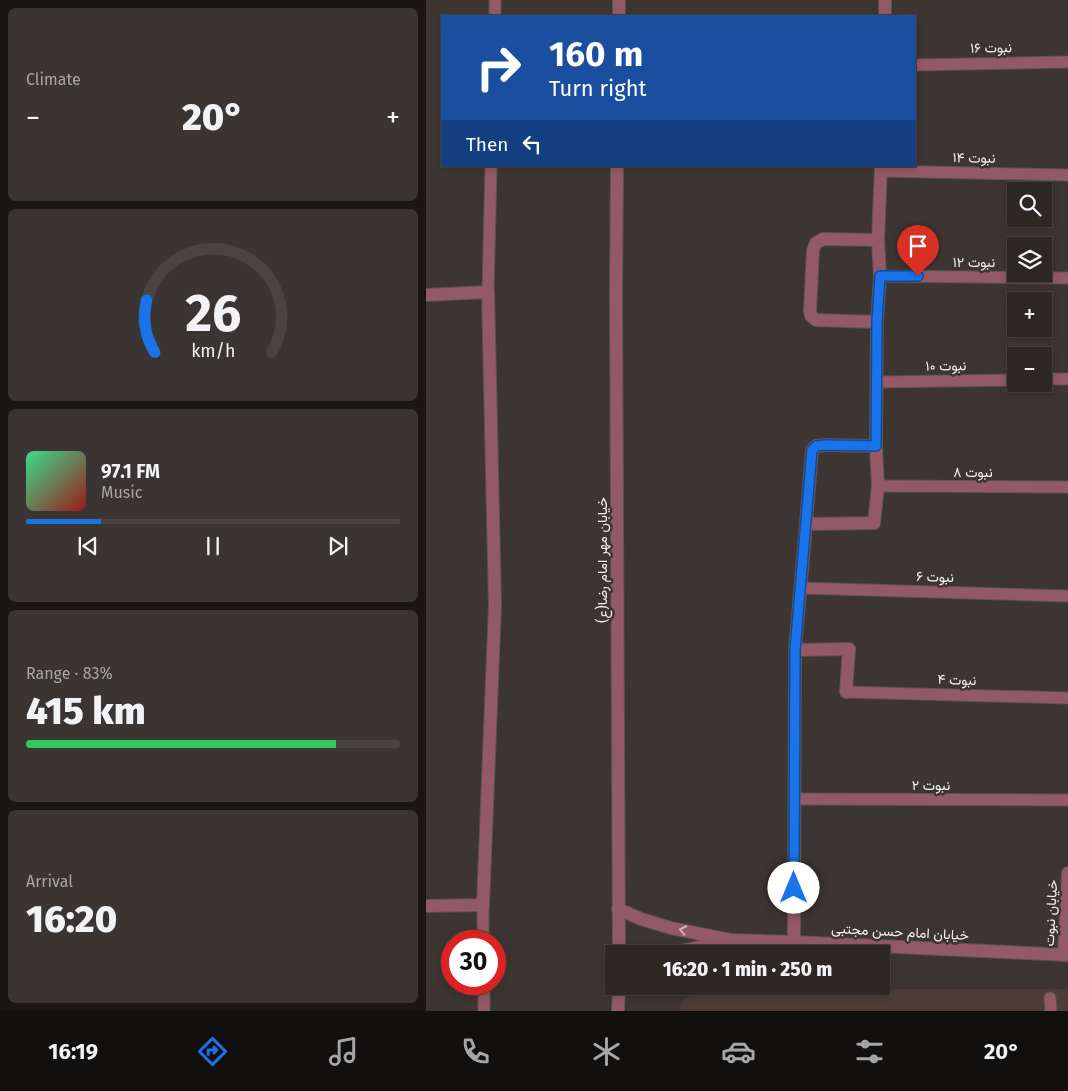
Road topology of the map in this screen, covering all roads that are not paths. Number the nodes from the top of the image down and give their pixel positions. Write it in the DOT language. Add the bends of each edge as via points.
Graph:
graph roads {
  1 [pos="495,0"];
  2 [pos="619,0"];
  3 [pos="886,0"];
  4 [pos="495,15"];
  5 [pos="619,15"];
  6 [pos="885,15"];
  7 [pos="1068,62"];
  8 [pos="916,65"];
  9 [pos="491,167"];
  10 [pos="617,167"];
  11 [pos="881,168"];
  12 [pos="1068,175"];
  13 [pos="878,240"];
  14 [pos="880,276"];
  15 [pos="1068,278"];
  16 [pos="488,292"];
  17 [pos="426,296"];
  18 [pos="877,322"];
  19 [pos="1068,379"];
  20 [pos="1007,380"];
  21 [pos="1052,380"];
  22 [pos="877,382"];
  23 [pos="876,446"];
  24 [pos="878,486"];
  25 [pos="1068,488"];
  26 [pos="806,524"];
  27 [pos="801,588"];
  28 [pos="1068,596"];
  29 [pos="795,650"];
  30 [pos="846,692"];
  31 [pos="1068,698"];
  32 [pos="795,800"];
  33 [pos="1068,800"];
  34 [pos="1068,873"];
  35 [pos="483,905"];
  36 [pos="426,906"];
  37 [pos="618,909"];
  38 [pos="483,930"];
  39 [pos="731,940"];
  40 [pos="794,942"];
  41 [pos="619,945"];
  42 [pos="708,945"];
  43 [pos="1066,955"];
  44 [pos="484,995"];
  45 [pos="619,995"];
  46 [pos="1050,998"];
  47 [pos="484,1011"];
  48 [pos="618,1011"];
  49 [pos="1051,1011"];
  1 -- 4 [label="lane"];
  2 -- 5 [label="street"];
  3 -- 6 [label="street"];
  7 -- 8 [label="lane, نبوت ۱۶"];
  9 -- 16 [label="lane"];
  10 -- 37 [label="street, خیابان مهر امام رضا(ع)"];
  11 -- 12 [label="lane, نبوت ۱۴"];
  11 -- 13 [label="street"];
  13 -- 14 [label="street"];
  13 -- 18 [label="street" via="823,239 816,243 810,311 816,320"];
  14 -- 15 [label="lane, نبوت ۱۲"];
  14 -- 18 [label="street"];
  16 -- 17 [label="street"];
  16 -- 35 [label="street" via="495,605"];
  18 -- 22 [label="street"];
  19 -- 21 [label="lane"];
  20 -- 22 [label="lane, نبوت ۱۰"];
  22 -- 23 [label="street"];
  23 -- 24 [label="street"];
  23 -- 26 [label="street" via="825,445 812,450"];
  24 -- 25 [label="lane, نبوت ۸"];
  24 -- 26 [label="street" via="874,523"];
  26 -- 27 [label="street"];
  27 -- 28 [label="lane, نبوت ۶"];
  27 -- 29 [label="street"];
  29 -- 30 [label="street" via="849,649"];
  29 -- 32 [label="street"];
  30 -- 31 [label="lane, نبوت ۴"];
  32 -- 33 [label="lane, نبوت ۲"];
  32 -- 40 [label="street"];
  34 -- 43 [label="street, خیابان نبوت"];
  35 -- 36 [label="street"];
  35 -- 38 [label="lane"];
  39 -- 37 [label="street, خیابان امام حسن مجتبی, one-way" via="671,928"];
  37 -- 41 [label="street, خیابان مهر امام رضا(ع)"];
  39 -- 40 [label="street, خیابان امام حسن مجتبی"];
  39 -- 42 [label="street, خیابان امام حسن مجتبی"];
  40 -- 43 [label="street, خیابان امام حسن مجتبی"];
  44 -- 47 [label="lane"];
  45 -- 48 [label="street"];
  46 -- 49 [label="lane"];
}
